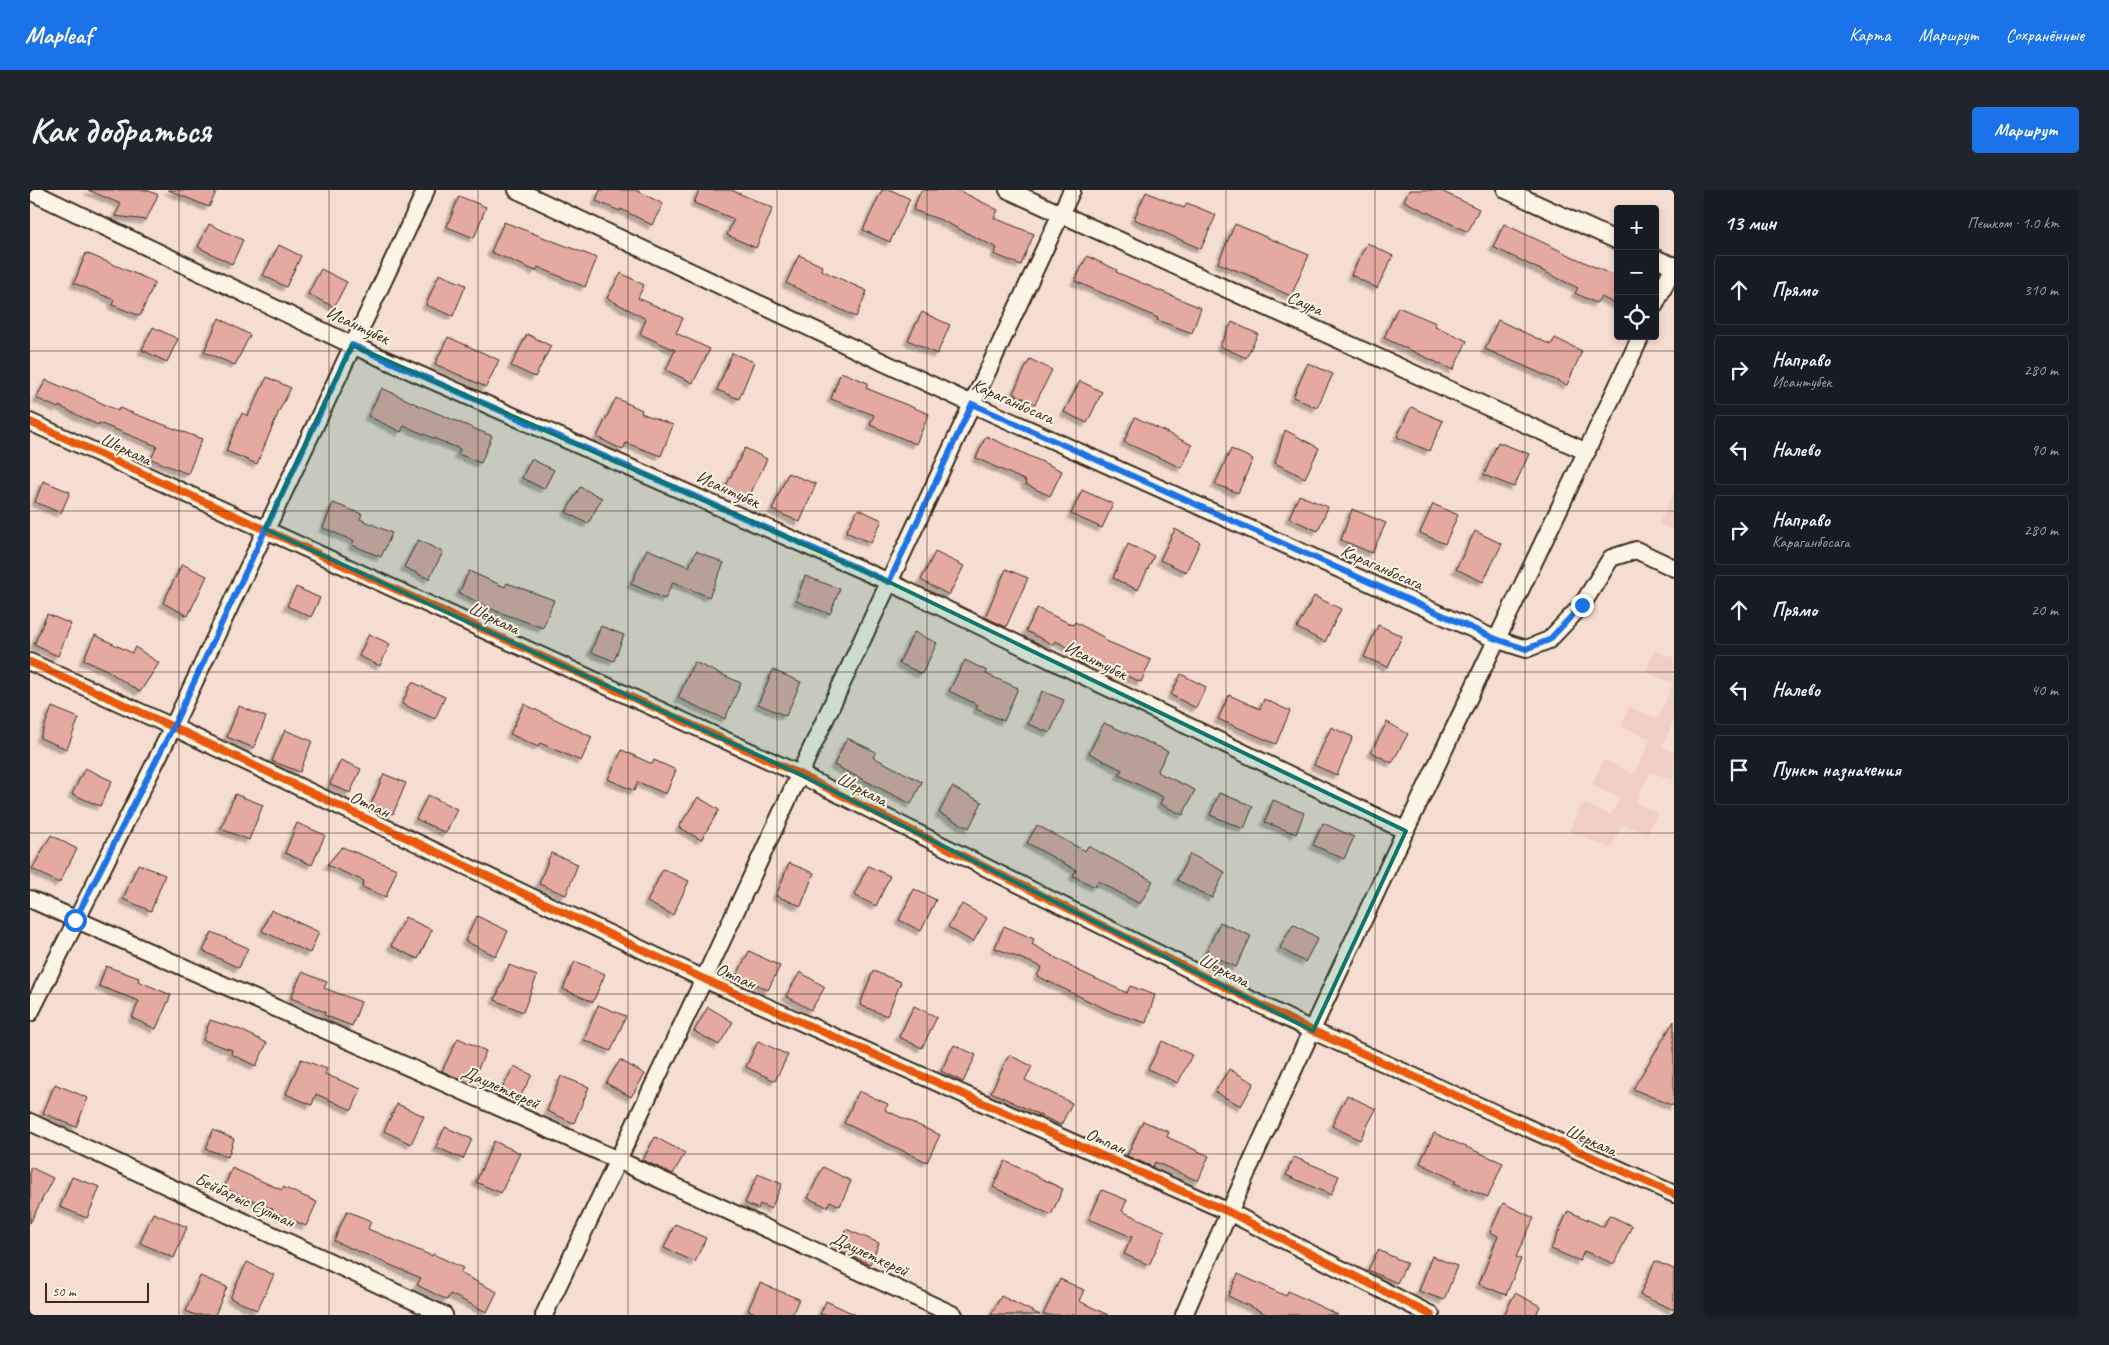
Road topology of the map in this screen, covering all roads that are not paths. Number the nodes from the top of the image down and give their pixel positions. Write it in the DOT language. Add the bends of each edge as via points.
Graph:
graph roads {
  1 [pos="426,190"];
  2 [pos="518,190"];
  3 [pos="1008,190"];
  4 [pos="1072,190"];
  5 [pos="1506,190"];
  6 [pos="30,191"];
  7 [pos="1060,215"];
  8 [pos="1614,239"];
  9 [pos="1659,260"];
  10 [pos="1674,266"];
  11 [pos="1659,297"];
  12 [pos="1639,340"];
  13 [pos="352,345"];
  14 [pos="972,404"];
  15 [pos="30,422"];
  16 [pos="1587,452"];
  17 [pos="265,529"];
  18 [pos="1674,568"];
  19 [pos="889,582"];
  20 [pos="1496,639"];
  21 [pos="30,662"];
  22 [pos="173,727"];
  23 [pos="799,774"];
  24 [pos="1406,831"];
  25 [pos="30,899"];
  26 [pos="75,920"];
  27 [pos="704,979"];
  28 [pos="30,1013"];
  29 [pos="1313,1031"];
  30 [pos="30,1122"];
  31 [pos="618,1160"];
  32 [pos="1674,1194"];
  33 [pos="1229,1212"];
  34 [pos="444,1315"];
  35 [pos="544,1315"];
  36 [pos="954,1315"];
  37 [pos="1184,1315"];
  38 [pos="1431,1315"];
  1 -- 13 [label="street"];
  2 -- 14 [label="street, Караганбосага"];
  3 -- 7 [label="street, Саура"];
  4 -- 7 [label="street"];
  5 -- 8 [label="street"];
  6 -- 13 [label="street, Исантубек"];
  7 -- 14 [label="street"];
  7 -- 16 [label="street, Саура"];
  9 -- 10 [label="street"];
  10 -- 11 [label="street"];
  12 -- 16 [label="street"];
  13 -- 17 [label="street"];
  13 -- 19 [label="street, Исантубек"];
  14 -- 19 [label="street"];
  14 -- 20 [label="street, Караганбосага"];
  15 -- 17 [label="street, Шеркала"];
  16 -- 20 [label="street"];
  17 -- 22 [label="street"];
  17 -- 23 [label="street, Шеркала"];
  18 -- 20 [label="street, Караганбосага" via="1636,550 1611,558 1582,605 1549,640 1526,649"];
  19 -- 23 [label="street"];
  19 -- 24 [label="street, Исантубек"];
  20 -- 24 [label="street"];
  21 -- 22 [label="street, Отпан"];
  22 -- 26 [label="street"];
  22 -- 27 [label="street, Отпан"];
  23 -- 27 [label="street"];
  23 -- 29 [label="street, Шеркала"];
  24 -- 29 [label="street"];
  25 -- 26 [label="street, Даулеткерей"];
  26 -- 28 [label="street"];
  26 -- 31 [label="street, Даулеткерей"];
  27 -- 31 [label="street"];
  27 -- 33 [label="street, Отпан"];
  29 -- 32 [label="street, Шеркала"];
  29 -- 33 [label="street"];
  30 -- 34 [label="street, Бейбарыс Султан"];
  31 -- 35 [label="street"];
  31 -- 36 [label="street, Даулеткерей"];
  33 -- 37 [label="street"];
  33 -- 38 [label="street, Отпан"];
}
